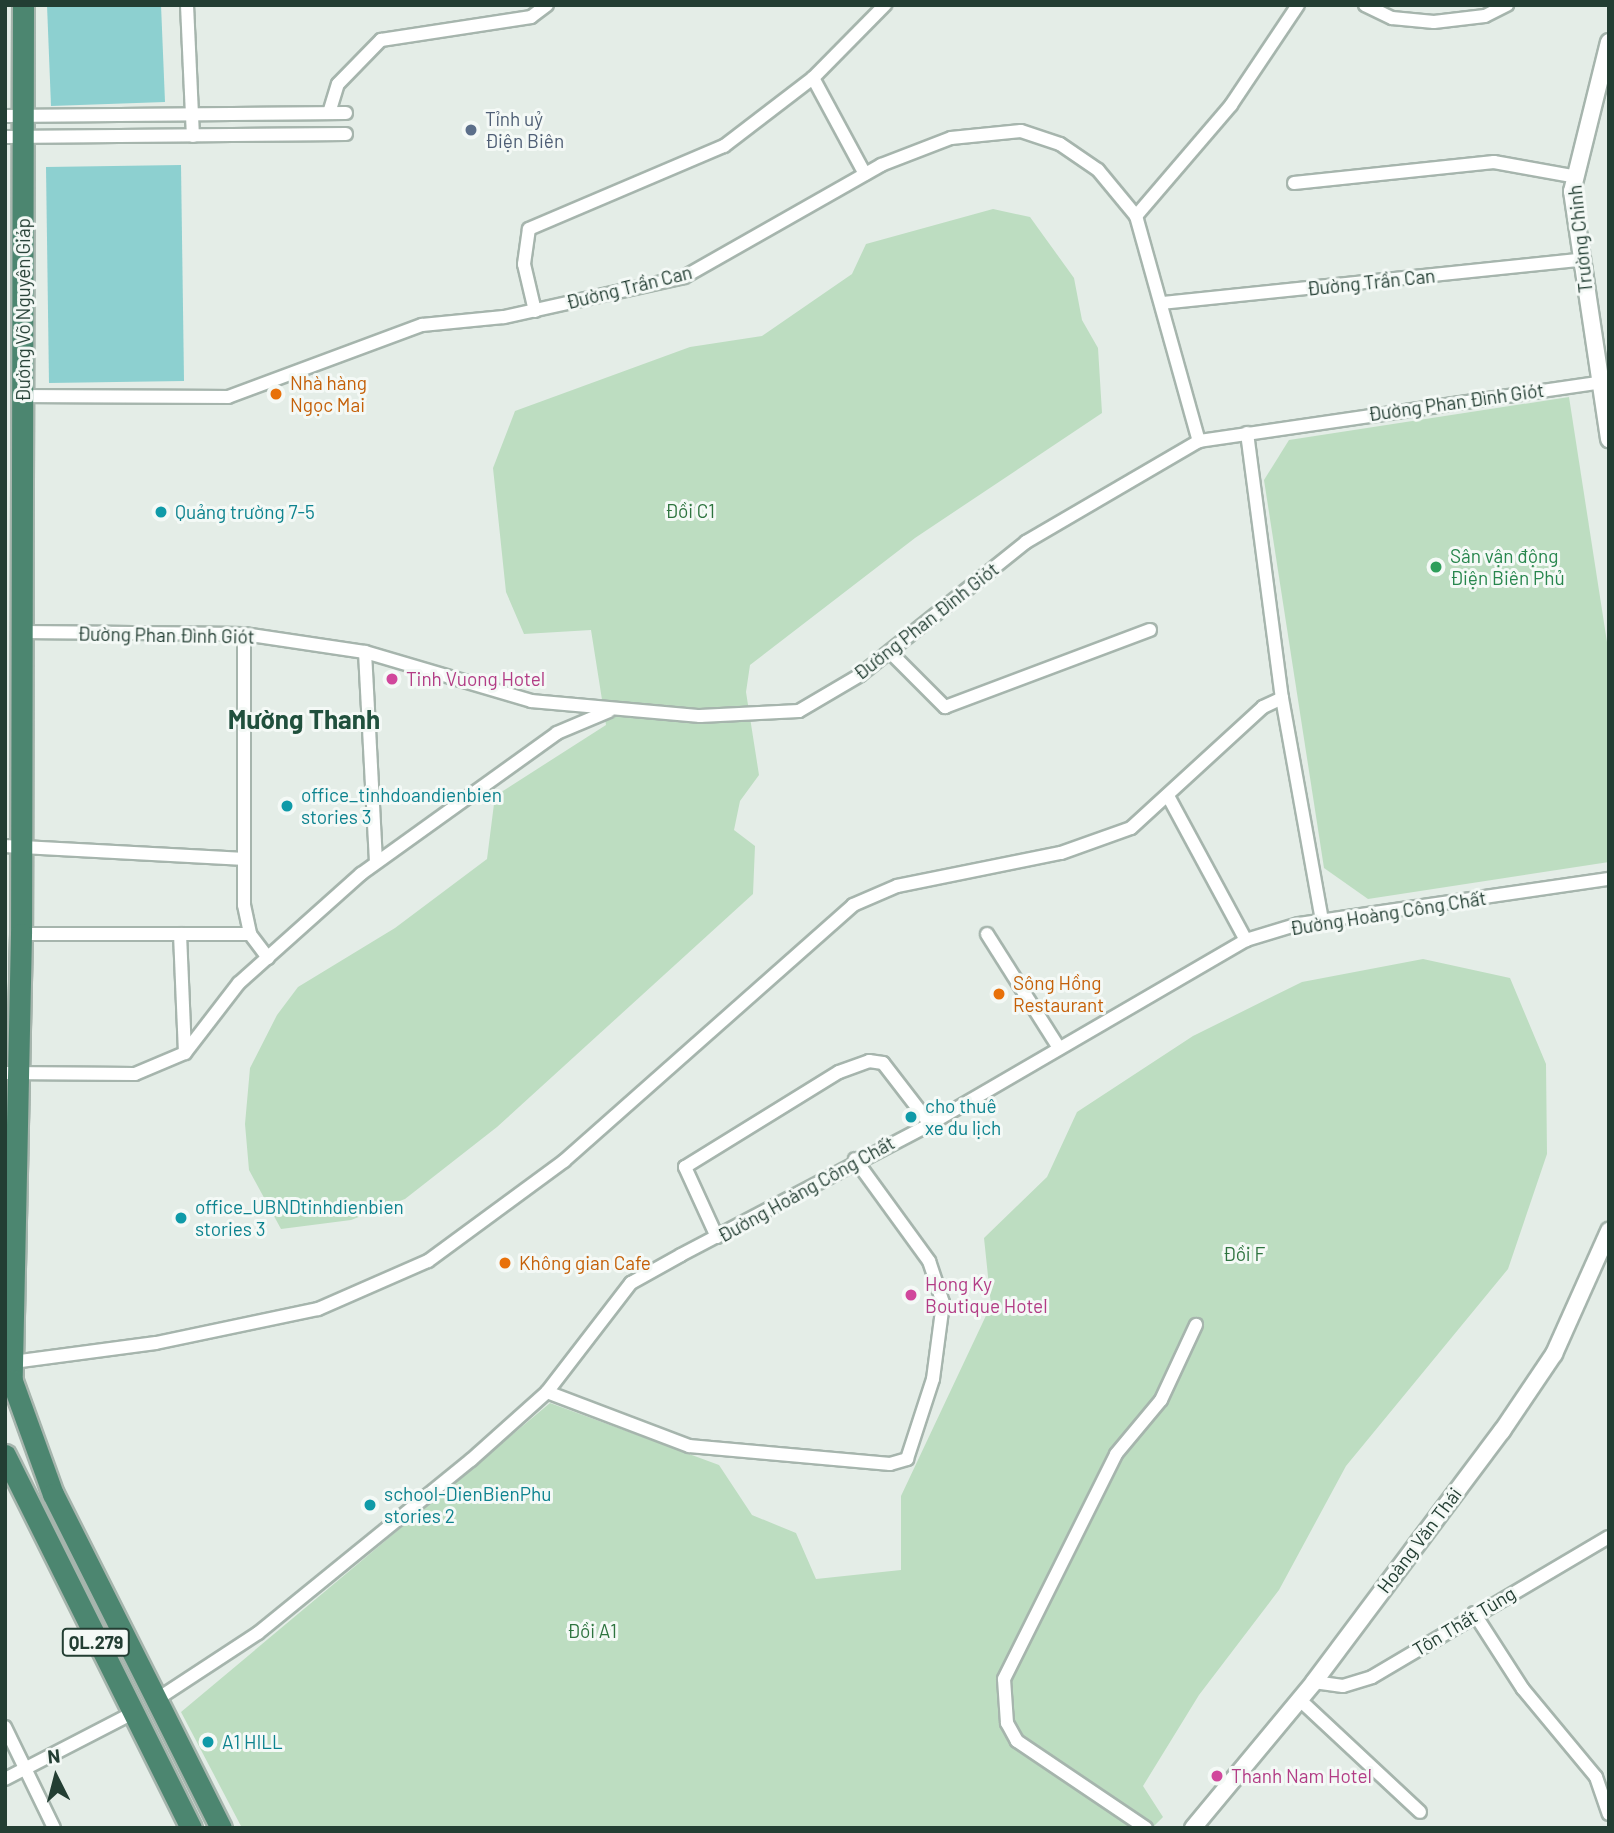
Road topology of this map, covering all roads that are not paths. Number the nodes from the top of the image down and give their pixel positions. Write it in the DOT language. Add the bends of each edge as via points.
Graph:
graph roads {
  1 [pos="23,5"];
  2 [pos="187,5"];
  3 [pos="547,5"];
  4 [pos="885,5"];
  5 [pos="1298,5"];
  6 [pos="1365,5"];
  7 [pos="1507,5"];
  8 [pos="1609,42"];
  9 [pos="813,78"];
  10 [pos="329,113"];
  11 [pos="346,113"];
  12 [pos="191,116"];
  13 [pos="14,126"];
  14 [pos="346,134"];
  15 [pos="193,136"];
  16 [pos="865,174"];
  17 [pos="1573,176"];
  18 [pos="1294,183"];
  19 [pos="1136,216"];
  20 [pos="1579,260"];
  21 [pos="1162,303"];
  22 [pos="535,311"];
  23 [pos="1605,381"];
  24 [pos="14,397"];
  25 [pos="1247,433"];
  26 [pos="1609,439"];
  27 [pos="1199,441"];
  28 [pos="1150,629"];
  29 [pos="21,632"];
  30 [pos="244,634"];
  31 [pos="365,652"];
  32 [pos="890,652"];
  33 [pos="1282,698"];
  34 [pos="610,711"];
  35 [pos="1168,796"];
  36 [pos="13,846"];
  37 [pos="244,859"];
  38 [pos="376,862"];
  39 [pos="1609,879"];
  40 [pos="1322,920"];
  41 [pos="13,934"];
  42 [pos="180,934"];
  43 [pos="250,934"];
  44 [pos="987,934"];
  45 [pos="1246,940"];
  46 [pos="268,958"];
  47 [pos="1059,1048"];
  48 [pos="185,1054"];
  49 [pos="12,1074"];
  50 [pos="930,1124"];
  51 [pos="855,1159"];
  52 [pos="11,1203"];
  53 [pos="1609,1230"];
  54 [pos="717,1237"];
  55 [pos="1196,1325"];
  56 [pos="13,1362"];
  57 [pos="547,1392"];
  58 [pos="5,1455"];
  59 [pos="1609,1537"];
  60 [pos="1474,1613"];
  61 [pos="1314,1682"];
  62 [pos="159,1698"];
  63 [pos="1300,1700"];
  64 [pos="133,1713"];
  65 [pos="5,1727"];
  66 [pos="26,1768"];
  67 [pos="1596,1777"];
  68 [pos="5,1779"];
  69 [pos="1609,1790"];
  70 [pos="1420,1812"];
  71 [pos="1609,1814"];
  72 [pos="54,1828"];
  73 [pos="191,1828"];
  74 [pos="221,1828"];
  75 [pos="1146,1828"];
  76 [pos="1193,1828"];
  1 -- 13 [label="highway, Đường Võ Nguyên Giáp / QL.279"];
  2 -- 12 [label="street"];
  3 -- 10 [label="street" via="531,17 381,40 338,84"];
  4 -- 9 [label="street"];
  5 -- 19 [label="street" via="1231,105"];
  6 -- 7 [label="street" via="1392,18 1434,22 1485,16"];
  8 -- 17 [label="street, Trường Chinh"];
  9 -- 16 [label="street"];
  9 -- 22 [label="street" via="724,146 529,229 524,264"];
  10 -- 11 [label="street"];
  10 -- 12 [label="street"];
  12 -- 13 [label="street"];
  12 -- 15 [label="street"];
  13 -- 15 [label="street"];
  13 -- 24 [label="highway, Đường Võ Nguyên Giáp / QL.279"];
  14 -- 15 [label="street"];
  16 -- 19 [label="street, Đường Trần Can" via="951,138 1021,131 1060,144 1098,170"];
  16 -- 22 [label="street, Đường Trần Can" via="684,277"];
  17 -- 18 [label="street" via="1494,162"];
  17 -- 20 [label="street, Trường Chinh"];
  19 -- 21 [label="street, Đường Trần Can"];
  20 -- 21 [label="street, Đường Trần Can"];
  20 -- 23 [label="street, Trường Chinh"];
  21 -- 27 [label="street, Đường Trần Can"];
  22 -- 24 [label="street, Đường Trần Can" via="422,326 228,397"];
  23 -- 25 [label="street, Đường Phan Đình Giót"];
  23 -- 26 [label="street, Trường Chinh"];
  24 -- 29 [label="highway, Đường Võ Nguyên Giáp / QL.279"];
  25 -- 27 [label="street, Đường Phan Đình Giót"];
  25 -- 33 [label="street"];
  27 -- 32 [label="street, Đường Phan Đình Giót" via="1026,542"];
  28 -- 32 [label="street" via="946,707"];
  29 -- 30 [label="street, Đường Phan Đình Giót"];
  29 -- 36 [label="highway, Đường Võ Nguyên Giáp / QL.279"];
  30 -- 31 [label="street, Đường Phan Đình Giót"];
  30 -- 37 [label="street"];
  31 -- 34 [label="street, Đường Phan Đình Giót" via="531,701"];
  31 -- 38 [label="street"];
  32 -- 34 [label="street, Đường Phan Đình Giót" via="799,710 699,716"];
  33 -- 35 [label="street" via="1263,707"];
  33 -- 40 [label="street"];
  34 -- 38 [label="street" via="556,733"];
  35 -- 45 [label="street"];
  35 -- 56 [label="street" via="1131,828 1102,841 897,886 853,905 564,1161 428,1261 318,1309 156,1343"];
  36 -- 37 [label="street"];
  36 -- 41 [label="highway, Đường Võ Nguyên Giáp / QL.279"];
  37 -- 43 [label="street"];
  38 -- 46 [label="street"];
  39 -- 40 [label="street, Đường Hoàng Công Chất"];
  40 -- 45 [label="street, Đường Hoàng Công Chất"];
  41 -- 42 [label="street"];
  41 -- 49 [label="highway, Đường Võ Nguyên Giáp / QL.279"];
  42 -- 43 [label="street"];
  42 -- 48 [label="street"];
  43 -- 46 [label="street"];
  44 -- 47 [label="street"];
  45 -- 47 [label="street, Đường Hoàng Công Chất"];
  46 -- 48 [label="street"];
  47 -- 50 [label="street, Đường Hoàng Công Chất"];
  48 -- 49 [label="street" via="135,1074"];
  49 -- 52 [label="highway, Đường Võ Nguyên Giáp / QL.279"];
  50 -- 51 [label="street, Đường Hoàng Công Chất"];
  50 -- 54 [label="street" via="883,1063 869,1061 839,1072 731,1145 685,1167"];
  51 -- 54 [label="street, Đường Hoàng Công Chất"];
  51 -- 57 [label="street" via="929,1261 943,1303 933,1378 907,1459 890,1464 690,1446"];
  52 -- 56 [label="highway, Đường Võ Nguyên Giáp / QL.279"];
  53 -- 61 [label="street, Hoàng Văn Thái" via="1572,1319 1527,1396"];
  54 -- 57 [label="street, Đường Hoàng Công Chất" via="631,1283"];
  55 -- 75 [label="street" via="1161,1400 1116,1454 1004,1679 1007,1723 1017,1741"];
  56 -- 62 [label="highway, Đường Võ Nguyên Giáp / QL.279" via="12,1381 38,1463"];
  57 -- 62 [label="street, Đường Hoàng Công Chất" via="258,1633"];
  58 -- 64 [label="highway, QL.279"];
  59 -- 60 [label="street, Tôn Thất Tùng"];
  60 -- 61 [label="street, Tôn Thất Tùng" via="1371,1677 1343,1686"];
  60 -- 67 [label="street" via="1523,1689"];
  61 -- 63 [label="street, Hoàng Văn Thái"];
  62 -- 64 [label="highway"];
  62 -- 74 [label="highway, Đường Võ Nguyên Giáp / QL.279"];
  63 -- 70 [label="street"];
  63 -- 76 [label="street, Hoàng Văn Thái"];
  64 -- 66 [label="street"];
  64 -- 73 [label="highway, QL.279"];
  65 -- 66 [label="street"];
  66 -- 68 [label="street"];
  66 -- 72 [label="street"];
  67 -- 69 [label="street"];
  67 -- 71 [label="street"];
}
